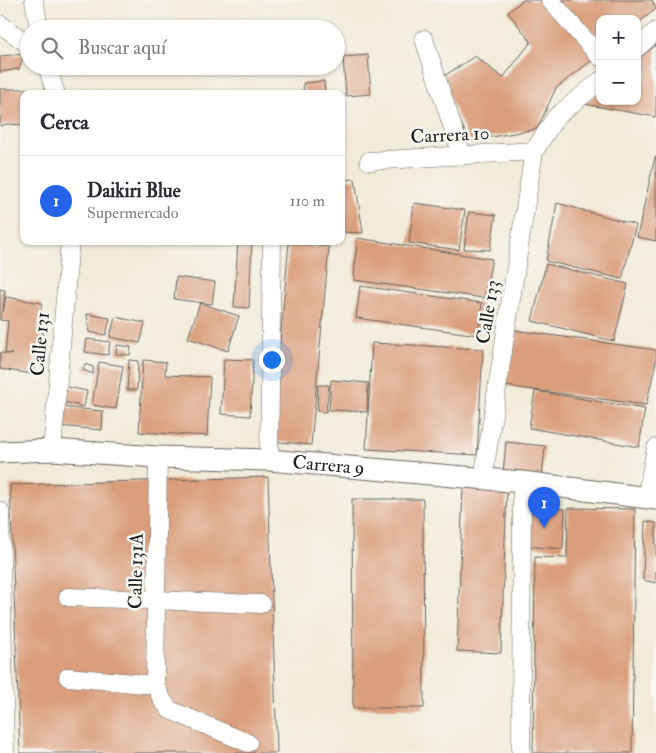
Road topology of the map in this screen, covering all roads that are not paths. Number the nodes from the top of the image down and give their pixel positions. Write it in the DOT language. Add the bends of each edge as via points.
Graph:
graph roads {
  1 [pos="34,0"];
  2 [pos="550,0"];
  3 [pos="37,20"];
  4 [pos="0,24"];
  5 [pos="656,31"];
  6 [pos="424,39"];
  7 [pos="15,41"];
  8 [pos="641,44"];
  9 [pos="596,53"];
  10 [pos="50,75"];
  11 [pos="596,84"];
  12 [pos="55,90"];
  13 [pos="534,151"];
  14 [pos="462,156"];
  15 [pos="369,161"];
  16 [pos="70,245"];
  17 [pos="272,245"];
  18 [pos="656,448"];
  19 [pos="52,450"];
  20 [pos="0,452"];
  21 [pos="158,457"];
  22 [pos="269,460"];
  23 [pos="484,479"];
  24 [pos="522,482"];
  25 [pos="651,499"];
  26 [pos="0,511"];
  27 [pos="68,597"];
  28 [pos="157,599"];
  29 [pos="261,604"];
  30 [pos="68,677"];
  31 [pos="155,685"];
  32 [pos="248,743"];
  33 [pos="6,753"];
  34 [pos="521,753"];
  1 -- 3 [label="street"];
  2 -- 9 [label="street"];
  4 -- 7 [label="street"];
  5 -- 8 [label="street"];
  6 -- 14 [label="street"];
  10 -- 12 [label="street"];
  11 -- 13 [label="street" via="556,117"];
  13 -- 14 [label="street, Carrera 10"];
  13 -- 23 [label="street, Calle 133"];
  14 -- 15 [label="street, Carrera 10"];
  16 -- 19 [label="street, Calle 131"];
  17 -- 22 [label="street"];
  18 -- 25 [label="street"];
  19 -- 20 [label="street, Carrera 9"];
  19 -- 21 [label="street, Carrera 9"];
  21 -- 22 [label="street, Carrera 9"];
  21 -- 28 [label="street, Calle 131A"];
  22 -- 23 [label="street, Carrera 9"];
  23 -- 24 [label="street, Carrera 9"];
  24 -- 25 [label="street, Carrera 9"];
  24 -- 34 [label="street"];
  26 -- 33 [label="street"];
  27 -- 28 [label="street"];
  28 -- 29 [label="street"];
  28 -- 31 [label="street, Calle 131A"];
  30 -- 31 [label="street"];
  31 -- 32 [label="street" via="170,710"];
}
